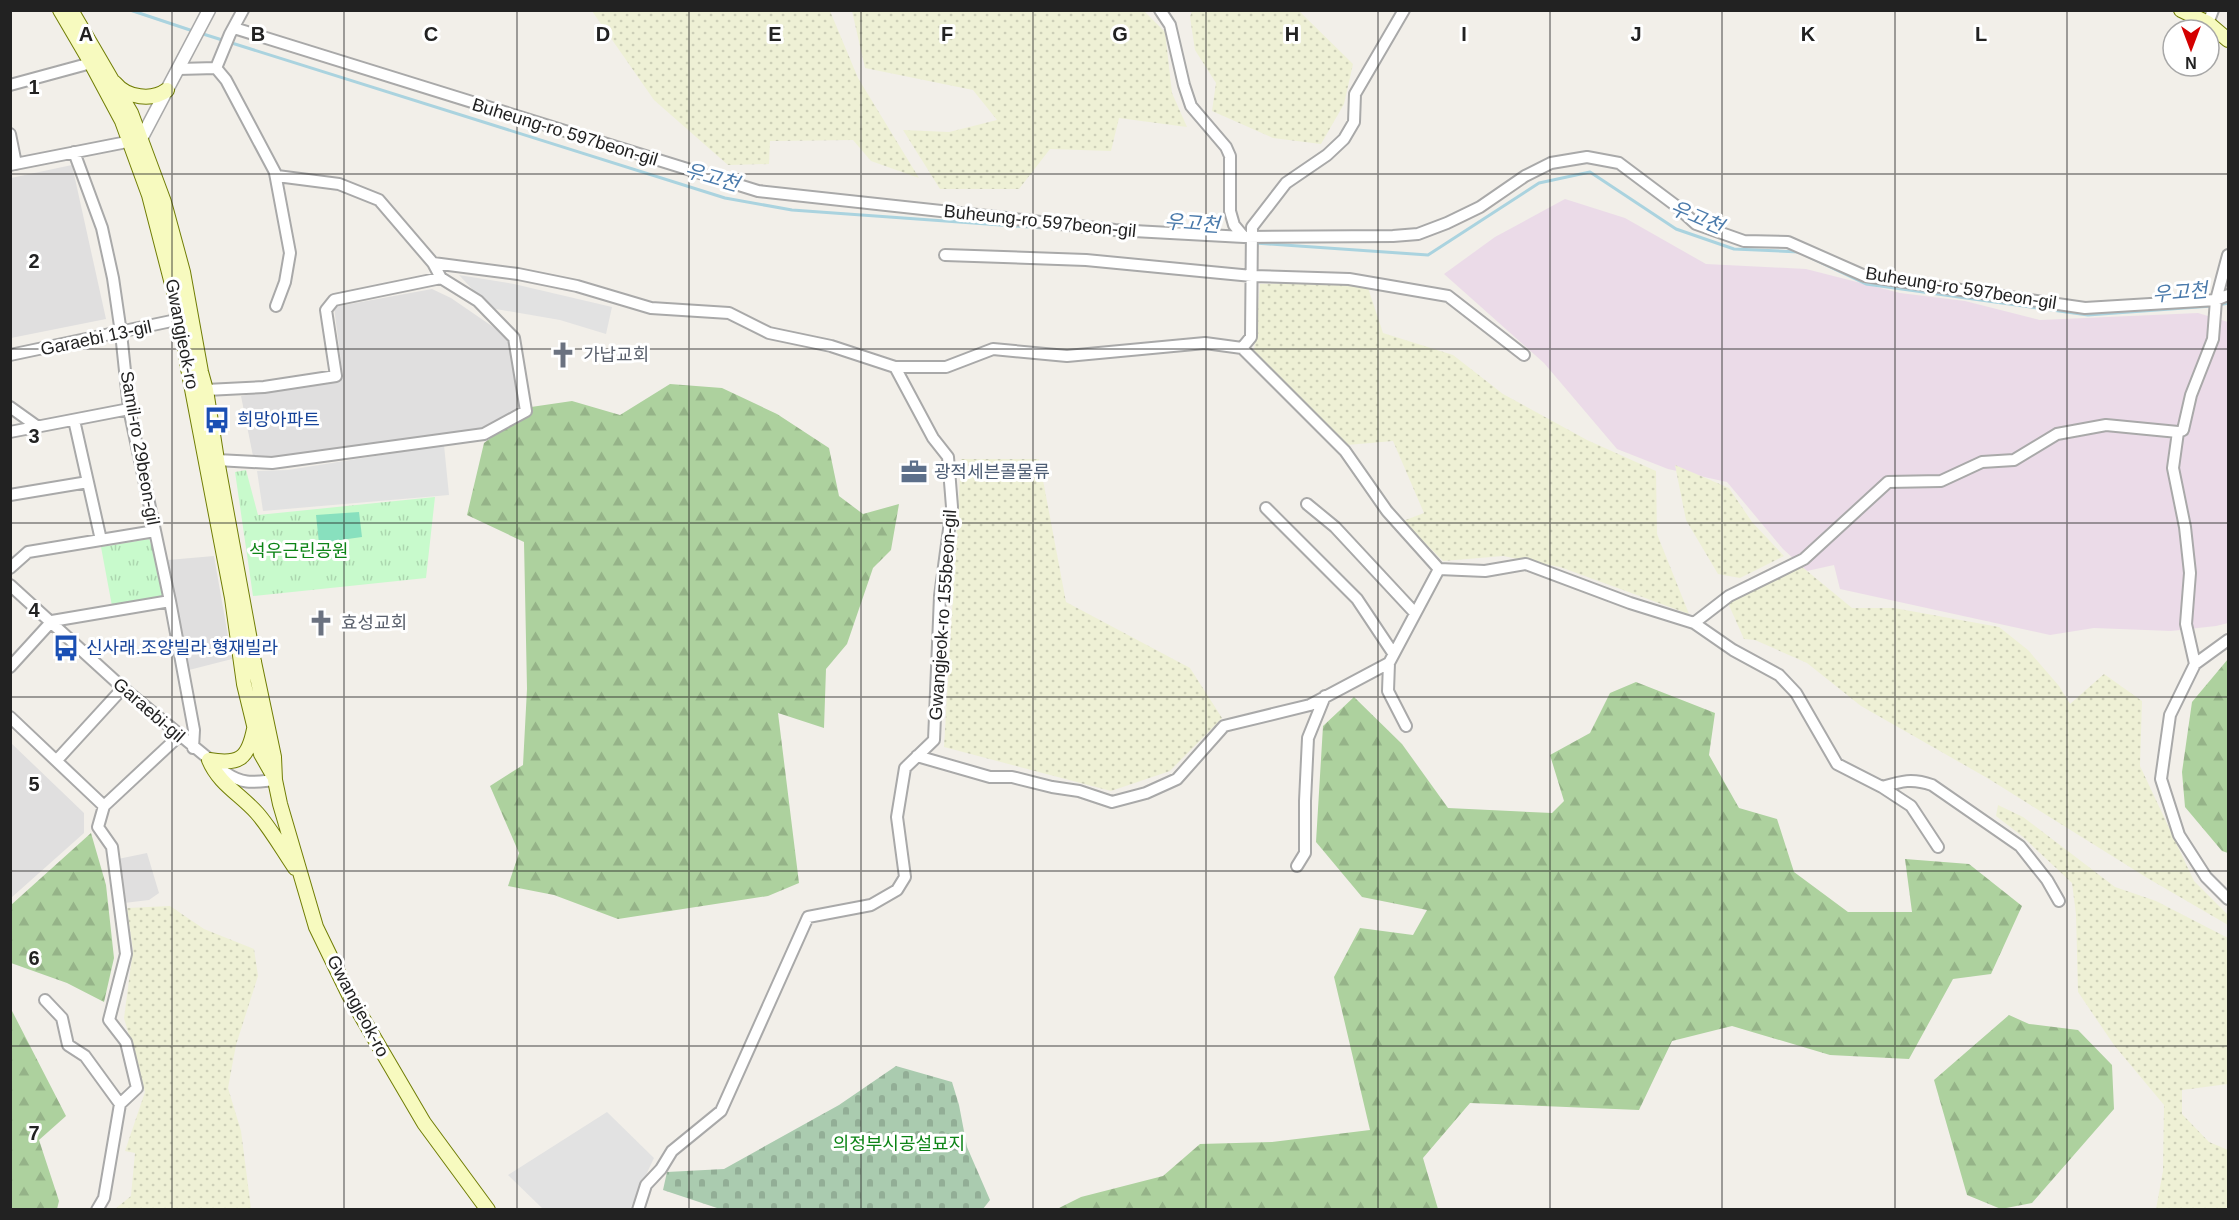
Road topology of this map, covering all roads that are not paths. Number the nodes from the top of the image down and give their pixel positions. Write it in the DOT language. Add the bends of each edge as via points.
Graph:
graph roads {
  1 [pos="60,10"];
  2 [pos="71,10"];
  3 [pos="243,10"];
  4 [pos="1160,10"];
  5 [pos="1404,10"];
  6 [pos="2181,10"];
  7 [pos="208,14"];
  8 [pos="2210,17"];
  9 [pos="232,31"];
  10 [pos="2229,40"];
  11 [pos="91,63"];
  12 [pos="216,68"];
  13 [pos="178,69"];
  14 [pos="111,77"];
  15 [pos="10,85"];
  16 [pos="167,90"];
  17 [pos="10,134"];
  18 [pos="135,140"];
  19 [pos="74,152"];
  20 [pos="13,164"];
  21 [pos="275,173"];
  22 [pos="1250,238"];
  23 [pos="945,255"];
  24 [pos="2229,255"];
  25 [pos="433,262"];
  26 [pos="1252,274"];
  27 [pos="441,278"];
  28 [pos="2229,296"];
  29 [pos="2216,300"];
  30 [pos="276,306"];
  31 [pos="181,319"];
  32 [pos="122,333"];
  33 [pos="1242,348"];
  34 [pos="10,355"];
  35 [pos="1524,355"];
  36 [pos="895,368"];
  37 [pos="206,390"];
  38 [pos="10,407"];
  39 [pos="129,409"];
  40 [pos="74,420"];
  41 [pos="38,427"];
  42 [pos="10,432"];
  43 [pos="2178,432"];
  44 [pos="217,460"];
  45 [pos="88,482"];
  46 [pos="10,495"];
  47 [pos="1307,504"];
  48 [pos="1266,508"];
  49 [pos="155,531"];
  50 [pos="101,540"];
  51 [pos="10,568"];
  52 [pos="1439,569"];
  53 [pos="10,585"];
  54 [pos="170,601"];
  55 [pos="1415,613"];
  56 [pos="52,621"];
  57 [pos="1694,623"];
  58 [pos="2229,640"];
  59 [pos="1391,658"];
  60 [pos="2195,664"];
  61 [pos="10,667"];
  62 [pos="123,688"];
  63 [pos="1325,696"];
  64 [pos="10,717"];
  65 [pos="254,724"];
  66 [pos="1406,726"];
  67 [pos="179,736"];
  68 [pos="193,748"];
  69 [pos="917,756"];
  70 [pos="57,760"];
  71 [pos="210,760"];
  72 [pos="275,780"];
  73 [pos="1882,787"];
  74 [pos="104,806"];
  75 [pos="1938,847"];
  76 [pos="1298,866"];
  77 [pos="302,879"];
  78 [pos="2229,898"];
  79 [pos="2059,901"];
  80 [pos="45,1000"];
  81 [pos="120,1104"];
  82 [pos="97,1209"];
  83 [pos="489,1209"];
  84 [pos="638,1209"];
  1 -- 11 [label="main road, Gwangjeok-ro"];
  2 -- 14 [label="main road, Gwangjeok-ro"];
  3 -- 9 [label="street"];
  4 -- 22 [label="street" via="1170,25 1191,106 1230,156 1230,211 1234,225"];
  5 -- 22 [label="street" via="1355,94 1354,122 1344,139 1286,183 1252,227"];
  6 -- 8 [label="main road"];
  7 -- 13 [label="street"];
  8 -- 10 [label="main road"];
  9 -- 12 [label="street"];
  9 -- 22 [label="street, Buheung-ro 597beon-gil" via="758,191 1115,230"];
  11 -- 15 [label="street"];
  11 -- 18 [label="main road, Gwangjeok-ro"];
  12 -- 13 [label="street"];
  12 -- 21 [label="street"];
  13 -- 16 [label="street"];
  14 -- 16 [label="main road" via="119,87 136,95 149,98"];
  14 -- 18 [label="main road, Gwangjeok-ro" via="131,113"];
  16 -- 18 [label="street"];
  17 -- 20 [label="street"];
  18 -- 19 [label="street"];
  18 -- 31 [label="main road, Gwangjeok-ro"];
  18 -- 37 [label="main road, Gwangjeok-ro" via="164,202"];
  19 -- 20 [label="street"];
  19 -- 32 [label="street, Samil-ro 29beon-gil" via="102,228"];
  21 -- 25 [label="street" via="339,184 379,200"];
  21 -- 30 [label="street" via="290,253"];
  22 -- 26 [label="street"];
  22 -- 29 [label="street, Buheung-ro 597beon-gil" via="1418,234 1480,207 1551,163 1587,157 1619,163 1696,224 1744,241 1788,242 1865,276 2085,308"];
  23 -- 26 [label="street" via="1086,260"];
  24 -- 29 [label="street"];
  25 -- 27 [label="street"];
  25 -- 36 [label="street" via="577,286 651,308 729,313 770,333 831,346"];
  26 -- 33 [label="street" via="1251,337"];
  26 -- 35 [label="street" via="1349,279 1448,296"];
  27 -- 37 [label="street" via="334,300 326,310 336,376 264,387"];
  27 -- 44 [label="street" via="478,300 514,338 526,411 484,434 272,463"];
  28 -- 29 [label="street, Buheung-ro 597beon-gil"];
  29 -- 43 [label="street" via="2213,339 2191,395 2183,430"];
  31 -- 32 [label="street, Garaebi 13-gil"];
  31 -- 65 [label="main road, Gwangjeok-ro"];
  32 -- 34 [label="street, Garaebi 13-gil"];
  32 -- 39 [label="street, Samil-ro 29beon-gil"];
  33 -- 36 [label="street" via="1205,343 1067,356 993,349 946,367"];
  33 -- 52 [label="street" via="1345,451 1387,511"];
  36 -- 69 [label="street, Gwangjeok-ro 155beon-gil" via="933,438 948,457 952,507 940,596 934,740"];
  37 -- 44 [label="main road, Gwangjeok-ro"];
  38 -- 41 [label="street"];
  39 -- 40 [label="street"];
  39 -- 49 [label="street, Samil-ro 29beon-gil"];
  40 -- 41 [label="street"];
  40 -- 45 [label="street"];
  41 -- 42 [label="street"];
  43 -- 57 [label="street" via="2106,425 2058,434 2014,460 1982,462 1941,481 1888,482 1804,559 1729,596"];
  43 -- 60 [label="street" via="2173,468 2185,527 2190,573 2186,624"];
  44 -- 72 [label="main road, Gwangjeok-ro" via="274,757"];
  45 -- 46 [label="street"];
  45 -- 50 [label="street"];
  47 -- 55 [label="street" via="1335,527"];
  48 -- 59 [label="street" via="1357,599"];
  49 -- 50 [label="street"];
  49 -- 54 [label="street, Samil-ro 29beon-gil"];
  50 -- 51 [label="street" via="28,552"];
  52 -- 55 [label="street"];
  52 -- 57 [label="street" via="1485,571 1526,564"];
  53 -- 56 [label="street, Garaebi-gil"];
  54 -- 56 [label="street"];
  54 -- 68 [label="street, Samil-ro 29beon-gil" via="194,730"];
  55 -- 59 [label="street"];
  56 -- 61 [label="street"];
  56 -- 62 [label="street, Garaebi-gil"];
  57 -- 73 [label="street" via="1779,675 1796,693 1837,764"];
  58 -- 60 [label="street"];
  59 -- 63 [label="street"];
  59 -- 66 [label="street" via="1388,691"];
  60 -- 78 [label="street" via="2170,715 2161,779 2179,835 2206,878"];
  62 -- 67 [label="street, Garaebi-gil"];
  62 -- 70 [label="street"];
  63 -- 69 [label="street" via="1310,705 1224,726 1177,779 1112,802 1012,777 990,777"];
  63 -- 76 [label="street" via="1308,738 1305,853"];
  64 -- 70 [label="street"];
  65 -- 71 [label="main road" via="251,745 243,756 234,761"];
  65 -- 72 [label="main road, Gwangjeok-ro" via="261,754"];
  67 -- 68 [label="street, Garaebi-gil"];
  67 -- 74 [label="street"];
  68 -- 71 [label="street, Garaebi-gil"];
  69 -- 84 [label="street, Gwangjeok-ro 155beon-gil" via="905,768 897,817 905,877 897,890 871,905 808,917 721,1112 672,1151 646,1185"];
  70 -- 74 [label="street"];
  71 -- 72 [label="street, Garaebi-gil" via="237,781"];
  71 -- 77 [label="main road" via="220,778 271,830"];
  72 -- 77 [label="main road, Gwangjeok-ro"];
  73 -- 75 [label="street" via="1911,806"];
  73 -- 79 [label="street" via="1918,780 1953,798 2020,846"];
  74 -- 81 [label="street" via="98,827 112,848 126,954 109,1020 126,1042 137,1088"];
  77 -- 83 [label="main road, Gwangjeok-ro" via="316,927 377,1046 424,1123"];
  80 -- 81 [label="street" via="62,1018 68,1045 85,1056"];
  81 -- 82 [label="street" via="104,1198"];
}
